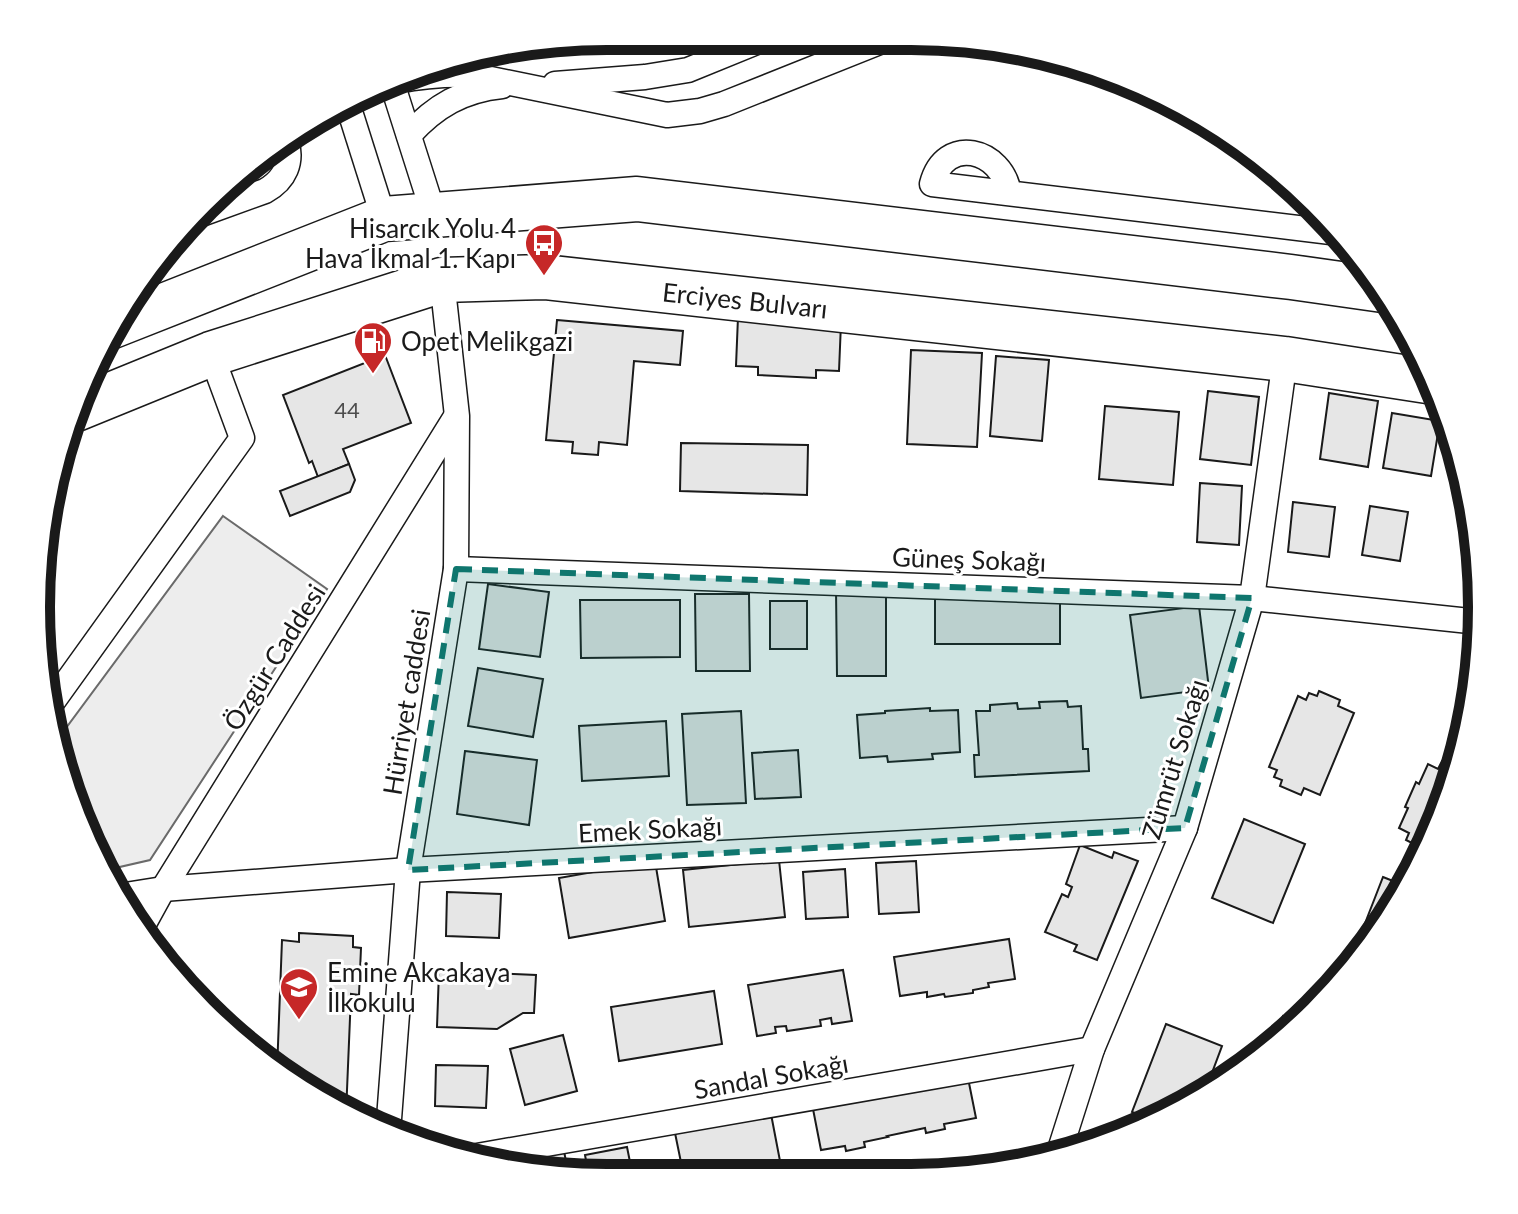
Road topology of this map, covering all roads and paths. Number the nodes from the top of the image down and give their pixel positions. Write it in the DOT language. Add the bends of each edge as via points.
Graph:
graph roads {
  1 [pos="739,50"];
  2 [pos="859,50"];
  3 [pos="447,74"];
  4 [pos="522,86"];
  5 [pos="397,91"];
  6 [pos="350,113"];
  7 [pos="409,135"];
  8 [pos="288,151"];
  9 [pos="1009,193"];
  10 [pos="219,208"];
  11 [pos="434,215"];
  12 [pos="384,219"];
  13 [pos="1322,231"];
  14 [pos="442,280"];
  15 [pos="1367,288"];
  16 [pos="131,319"];
  17 [pos="211,354"];
  18 [pos="1285,359"];
  19 [pos="1420,380"];
  20 [pos="89,404"];
  21 [pos="457,416"];
  22 [pos="456,569"];
  23 [pos="1252,598"];
  24 [pos="1468,621"];
  25 [pos="57,695"];
  26 [pos="1185,828"];
  27 [pos="408,870"];
  28 [pos="163,889"];
  29 [pos="130,894"];
  30 [pos="146,919"];
  31 [pos="1092,1049"];
  32 [pos="389,1120"];
  33 [pos="1062,1143"];
  34 [pos="496,1153"];
  1 -- 4 [label="street" via="667,74"];
  2 -- 4 [label="street" via="724,104 667,115"];
  3 -- 4 [label="street"];
  4 -- 7 [label="street" via="459,96 423,119"];
  5 -- 7 [label="street"];
  6 -- 12 [label="street"];
  7 -- 11 [label="street"];
  8 -- 10 [label="street" via="288,165 273,187"];
  9 -- 13 [label="street"];
  11 -- 12 [label="highway"];
  11 -- 15 [label="highway" via="637,199"];
  12 -- 16 [label="highway"];
  14 -- 17 [label="highway, Erciyes Bulvarı"];
  14 -- 18 [label="highway, Erciyes Bulvarı" via="544,277"];
  14 -- 21 [label="street, Hürriyet caddesi"];
  17 -- 20 [label="highway, Erciyes Bulvarı"];
  17 -- 25 [label="street" via="242,438"];
  18 -- 19 [label="highway, Erciyes Bulvarı"];
  18 -- 23 [label="street, Zümrüt Sokağı"];
  21 -- 22 [label="street, Hürriyet caddesi"];
  21 -- 28 [label="street, Özgür Caddesi"];
  22 -- 23 [label="street, Güneş Sokağı"];
  22 -- 27 [label="street, Hürriyet caddesi"];
  23 -- 24 [label="street, Güneş Sokağı"];
  23 -- 26 [label="street, Zümrüt Sokağı"];
  26 -- 27 [label="street, Emek Sokağı"];
  26 -- 31 [label="street, Zümrüt Sokağı"];
  27 -- 28 [label="street, Emek Sokağı"];
  27 -- 32 [label="street, Hürriyet caddesi"];
  28 -- 29 [label="street, Emek Sokağı"];
  28 -- 30 [label="street, Özgür Caddesi"];
  31 -- 33 [label="street, Zümrüt Sokağı"];
  31 -- 34 [label="street, Sandal Sokağı"];
}
